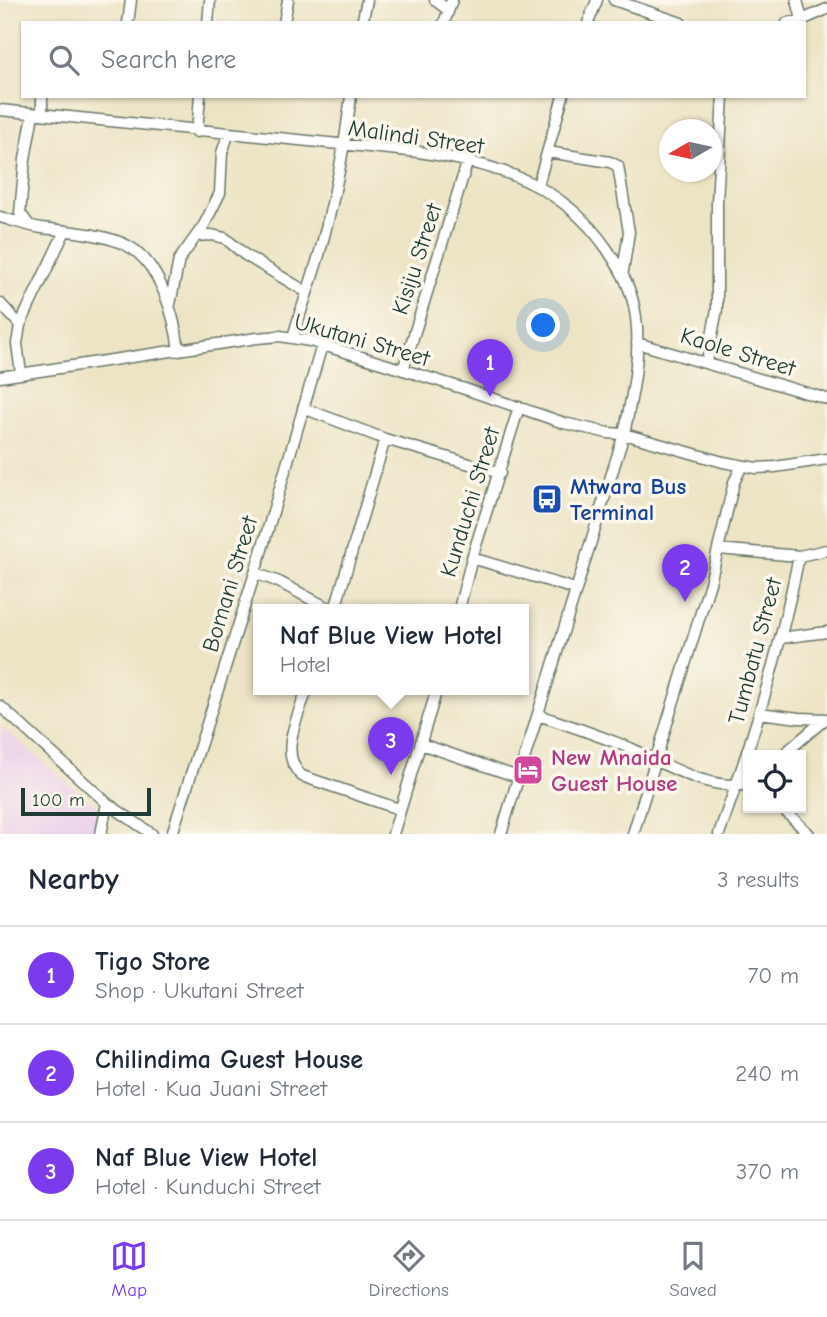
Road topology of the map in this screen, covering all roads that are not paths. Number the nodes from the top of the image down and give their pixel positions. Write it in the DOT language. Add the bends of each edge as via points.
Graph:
graph roads {
  1 [pos="131,0"];
  2 [pos="211,0"];
  3 [pos="288,0"];
  4 [pos="367,0"];
  5 [pos="435,0"];
  6 [pos="597,0"];
  7 [pos="614,0"];
  8 [pos="797,0"];
  9 [pos="641,4"];
  10 [pos="450,5"];
  11 [pos="827,9"];
  12 [pos="802,20"];
  13 [pos="128,21"];
  14 [pos="208,21"];
  15 [pos="284,21"];
  16 [pos="362,21"];
  17 [pos="589,21"];
  18 [pos="677,21"];
  19 [pos="797,21"];
  20 [pos="42,98"];
  21 [pos="200,98"];
  22 [pos="351,98"];
  23 [pos="562,98"];
  24 [pos="723,98"];
  25 [pos="0,110"];
  26 [pos="38,114"];
  27 [pos="197,132"];
  28 [pos="228,135"];
  29 [pos="344,146"];
  30 [pos="548,152"];
  31 [pos="468,160"];
  32 [pos="538,185"];
  33 [pos="0,217"];
  34 [pos="30,226"];
  35 [pos="65,231"];
  36 [pos="195,236"];
  37 [pos="622,271"];
  38 [pos="306,291"];
  39 [pos="0,303"];
  40 [pos="170,304"];
  41 [pos="20,326"];
  42 [pos="293,337"];
  43 [pos="638,343"];
  44 [pos="322,345"];
  45 [pos="178,351"];
  46 [pos="707,362"];
  47 [pos="402,370"];
  48 [pos="21,373"];
  49 [pos="0,377"];
  50 [pos="827,399"];
  51 [pos="519,407"];
  52 [pos="303,408"];
  53 [pos="624,434"];
  54 [pos="385,439"];
  55 [pos="827,459"];
  56 [pos="742,466"];
  57 [pos="500,473"];
  58 [pos="718,549"];
  59 [pos="827,550"];
  60 [pos="799,556"];
  61 [pos="472,558"];
  62 [pos="255,573"];
  63 [pos="575,589"];
  64 [pos="321,604"];
  65 [pos="336,604"];
  66 [pos="460,604"];
  67 [pos="827,632"];
  68 [pos="780,638"];
  69 [pos="305,695"];
  70 [pos="435,695"];
  71 [pos="0,706"];
  72 [pos="759,713"];
  73 [pos="538,715"];
  74 [pos="826,719"];
  75 [pos="421,744"];
  76 [pos="789,750"];
  77 [pos="655,760"];
  78 [pos="517,777"];
  79 [pos="743,784"];
  80 [pos="736,786"];
  81 [pos="107,803"];
  82 [pos="399,809"];
  83 [pos="787,813"];
  84 [pos="101,834"];
  85 [pos="152,834"];
  86 [pos="172,834"];
  87 [pos="393,834"];
  88 [pos="501,834"];
  89 [pos="633,834"];
  90 [pos="719,834"];
  91 [pos="809,834"];
  1 -- 13 [label="street"];
  2 -- 14 [label="street"];
  3 -- 15 [label="street"];
  4 -- 16 [label="street"];
  5 -- 10 [label="street"];
  6 -- 17 [label="street"];
  7 -- 9 [label="street"];
  8 -- 12 [label="street"];
  9 -- 18 [label="street"];
  11 -- 12 [label="street"];
  12 -- 19 [label="street"];
  20 -- 26 [label="street"];
  21 -- 27 [label="street"];
  22 -- 29 [label="street"];
  23 -- 30 [label="street"];
  24 -- 46 [label="street" via="718,309"];
  25 -- 26 [label="street, Malindi Street"];
  26 -- 27 [label="street, Malindi Street"];
  26 -- 34 [label="street" via="25,159 20,213"];
  27 -- 28 [label="street, Malindi Street"];
  28 -- 29 [label="street, Malindi Street"];
  28 -- 36 [label="street" via="220,193"];
  29 -- 31 [label="street, Malindi Street"];
  29 -- 38 [label="street"];
  30 -- 32 [label="street"];
  30 -- 37 [label="street" via="618,166 629,232"];
  31 -- 32 [label="street, Malindi Street"];
  31 -- 47 [label="street, Kisiju Street"];
  32 -- 37 [label="street, Malindi Street" via="576,211"];
  33 -- 34 [label="street"];
  34 -- 35 [label="street"];
  35 -- 40 [label="street" via="114,241 136,251"];
  35 -- 41 [label="street"];
  36 -- 38 [label="street" via="225,238"];
  36 -- 40 [label="street" via="179,260"];
  37 -- 43 [label="street, Malindi Street" via="636,316"];
  38 -- 42 [label="street"];
  39 -- 41 [label="street"];
  40 -- 45 [label="street"];
  41 -- 48 [label="street"];
  42 -- 44 [label="street, Ukutani Street"];
  42 -- 45 [label="street, Ukutani Street"];
  43 -- 46 [label="street, Kaole Street"];
  43 -- 53 [label="street, Malindi Street"];
  44 -- 47 [label="street, Ukutani Street"];
  44 -- 52 [label="street, Bomani Street"];
  45 -- 48 [label="street, Ukutani Street"];
  46 -- 50 [label="street, Kaole Street"];
  47 -- 51 [label="street, Ukutani Street"];
  48 -- 49 [label="street, Ukutani Street"];
  51 -- 53 [label="street, Ukutani Street" via="564,423"];
  51 -- 57 [label="street, Kunduchi Street"];
  52 -- 54 [label="street"];
  52 -- 62 [label="street, Bomani Street"];
  53 -- 56 [label="street, Ukutani Street"];
  53 -- 63 [label="street, Malindi Street"];
  54 -- 57 [label="street"];
  54 -- 65 [label="street"];
  55 -- 56 [label="street, Ukutani Street" via="775,467"];
  56 -- 58 [label="street"];
  57 -- 61 [label="street, Kunduchi Street"];
  58 -- 60 [label="street"];
  58 -- 77 [label="street"];
  59 -- 60 [label="street"];
  60 -- 68 [label="street, Tumbatu Street"];
  61 -- 63 [label="street"];
  61 -- 66 [label="street, Kunduchi Street"];
  62 -- 64 [label="street"];
  62 -- 86 [label="street, Bomani Street"];
  63 -- 73 [label="street, Malindi Street"];
  67 -- 68 [label="street"];
  68 -- 72 [label="street, Tumbatu Street"];
  69 -- 82 [label="street" via="289,753 293,766 302,776"];
  70 -- 75 [label="street"];
  71 -- 81 [label="street"];
  72 -- 74 [label="street"];
  72 -- 80 [label="street, Tumbatu Street"];
  73 -- 77 [label="street"];
  73 -- 78 [label="street, Malindi Street"];
  74 -- 76 [label="street"];
  75 -- 78 [label="street"];
  75 -- 82 [label="street"];
  77 -- 80 [label="street" via="686,774"];
  77 -- 89 [label="street"];
  78 -- 88 [label="street, Malindi Street"];
  79 -- 80 [label="street"];
  80 -- 90 [label="street, Tumbatu Street"];
  81 -- 84 [label="street"];
  81 -- 85 [label="street"];
  82 -- 87 [label="street"];
  83 -- 91 [label="street"];
}
